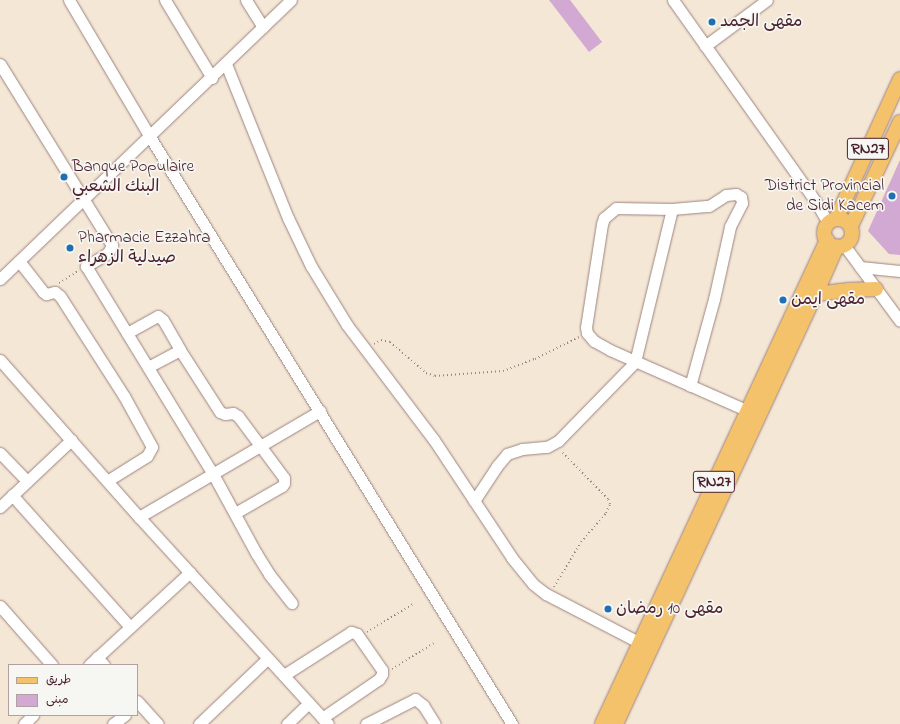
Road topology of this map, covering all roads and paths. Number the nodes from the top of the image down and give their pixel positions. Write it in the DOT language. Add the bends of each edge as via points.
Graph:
graph roads {
  1 [pos="69,0"];
  2 [pos="165,0"];
  3 [pos="246,0"];
  4 [pos="291,0"];
  5 [pos="673,0"];
  6 [pos="765,1"];
  7 [pos="263,27"];
  8 [pos="705,46"];
  9 [pos="0,64"];
  10 [pos="226,64"];
  11 [pos="212,78"];
  12 [pos="900,79"];
  13 [pos="900,122"];
  14 [pos="150,137"];
  15 [pos="84,200"];
  16 [pos="672,209"];
  17 [pos="832,221"];
  18 [pos="851,226"];
  19 [pos="836,244"];
  20 [pos="19,261"];
  21 [pos="86,266"];
  22 [pos="860,267"];
  23 [pos="900,270"];
  24 [pos="0,279"];
  25 [pos="876,289"];
  26 [pos="53,292"];
  27 [pos="816,294"];
  28 [pos="900,321"];
  29 [pos="127,333"];
  30 [pos="587,333"];
  31 [pos="365,349"];
  32 [pos="180,350"];
  33 [pos="0,360"];
  34 [pos="635,362"];
  35 [pos="148,367"];
  36 [pos="690,386"];
  37 [pos="320,412"];
  38 [pos="753,414"];
  39 [pos="71,440"];
  40 [pos="554,444"];
  41 [pos="260,446"];
  42 [pos="0,453"];
  43 [pos="213,474"];
  44 [pos="27,481"];
  45 [pos="107,481"];
  46 [pos="12,496"];
  47 [pos="474,501"];
  48 [pos="0,507"];
  49 [pos="235,513"];
  50 [pos="139,517"];
  51 [pos="190,572"];
  52 [pos="550,595"];
  53 [pos="292,603"];
  54 [pos="413,604"];
  55 [pos="0,606"];
  56 [pos="130,627"];
  57 [pos="359,637"];
  58 [pos="434,643"];
  59 [pos="645,644"];
  60 [pos="268,658"];
  61 [pos="97,662"];
  62 [pos="51,664"];
  63 [pos="382,674"];
  64 [pos="284,675"];
  65 [pos="138,703"];
  66 [pos="309,703"];
  67 [pos="32,716"];
  68 [pos="124,716"];
  69 [pos="325,721"];
  70 [pos="24,724"];
  71 [pos="113,724"];
  72 [pos="158,724"];
  73 [pos="199,724"];
  74 [pos="287,724"];
  75 [pos="366,724"];
  76 [pos="435,724"];
  77 [pos="512,724"];
  78 [pos="602,724"];
  79 [pos="616,724"];
  1 -- 14 [label="street"];
  2 -- 11 [label="street"];
  3 -- 7 [label="street"];
  4 -- 7 [label="street"];
  5 -- 8 [label="street"];
  6 -- 8 [label="street"];
  7 -- 10 [label="street"];
  8 -- 17 [label="street"];
  9 -- 15 [label="street"];
  10 -- 11 [label="street"];
  10 -- 31 [label="street" via="299,244 324,290"];
  11 -- 14 [label="street"];
  12 -- 17 [label="main road, RN27"];
  13 -- 18 [label="main road, RN27"];
  14 -- 15 [label="street"];
  14 -- 37 [label="street"];
  15 -- 20 [label="street"];
  15 -- 21 [label="street" via="112,245 108,253"];
  16 -- 30 [label="street" via="616,208 604,218"];
  16 -- 34 [label="street"];
  16 -- 36 [label="street" via="709,206 732,194 739,195 742,200 729,230 714,299"];
  17 -- 18 [label="main road" via="845,220"];
  17 -- 19 [label="main road, RN27" via="825,232"];
  18 -- 19 [label="main road, RN27" via="851,239"];
  19 -- 22 [label="street"];
  19 -- 27 [label="main road, RN27"];
  19 -- 38 [label="main road, RN27"];
  20 -- 24 [label="street"];
  20 -- 26 [label="street" via="43,292"];
  21 -- 26 [label="path" via="59,283"];
  21 -- 29 [label="street"];
  22 -- 23 [label="street"];
  22 -- 25 [label="street"];
  25 -- 27 [label="main road"];
  25 -- 28 [label="street"];
  26 -- 45 [label="street" via="60,296 124,396 152,447 147,456"];
  27 -- 38 [label="main road, RN27"];
  29 -- 32 [label="street" via="158,316 163,320"];
  29 -- 35 [label="street"];
  30 -- 31 [label="path" via="518,366 490,373 450,373 434,376 426,373 390,342 381,340"];
  30 -- 34 [label="street" via="594,341"];
  31 -- 47 [label="street" via="434,440"];
  32 -- 35 [label="street"];
  32 -- 41 [label="street" via="220,412 236,414"];
  33 -- 39 [label="street"];
  34 -- 36 [label="street"];
  34 -- 40 [label="street"];
  35 -- 43 [label="street"];
  36 -- 38 [label="street"];
  37 -- 41 [label="street"];
  37 -- 77 [label="street"];
  38 -- 59 [label="main road, RN27"];
  39 -- 44 [label="street"];
  39 -- 45 [label="street"];
  40 -- 47 [label="street" via="507,454"];
  40 -- 52 [label="path" via="610,504 608,510 581,542"];
  41 -- 43 [label="street"];
  41 -- 49 [label="street" via="284,478 284,483"];
  42 -- 44 [label="street"];
  43 -- 49 [label="street"];
  43 -- 50 [label="street"];
  44 -- 46 [label="street"];
  45 -- 50 [label="street"];
  46 -- 48 [label="street"];
  46 -- 56 [label="street"];
  47 -- 52 [label="street" via="524,574 533,584"];
  49 -- 53 [label="street" via="269,574"];
  50 -- 51 [label="street"];
  51 -- 56 [label="street"];
  51 -- 60 [label="street"];
  52 -- 59 [label="street" via="561,603"];
  54 -- 57 [label="path"];
  55 -- 62 [label="street"];
  56 -- 61 [label="street"];
  57 -- 63 [label="street" via="382,670"];
  57 -- 64 [label="street" via="351,632"];
  58 -- 63 [label="path"];
  59 -- 78 [label="main road, RN27"];
  59 -- 79 [label="main road, RN27"];
  60 -- 64 [label="street"];
  60 -- 73 [label="street"];
  63 -- 69 [label="street"];
  64 -- 66 [label="street"];
  65 -- 72 [label="street"];
  66 -- 69 [label="street"];
  66 -- 74 [label="street"];
  67 -- 70 [label="street"];
  68 -- 71 [label="street"];
  75 -- 76 [label="street" via="415,699 423,705"];
}
